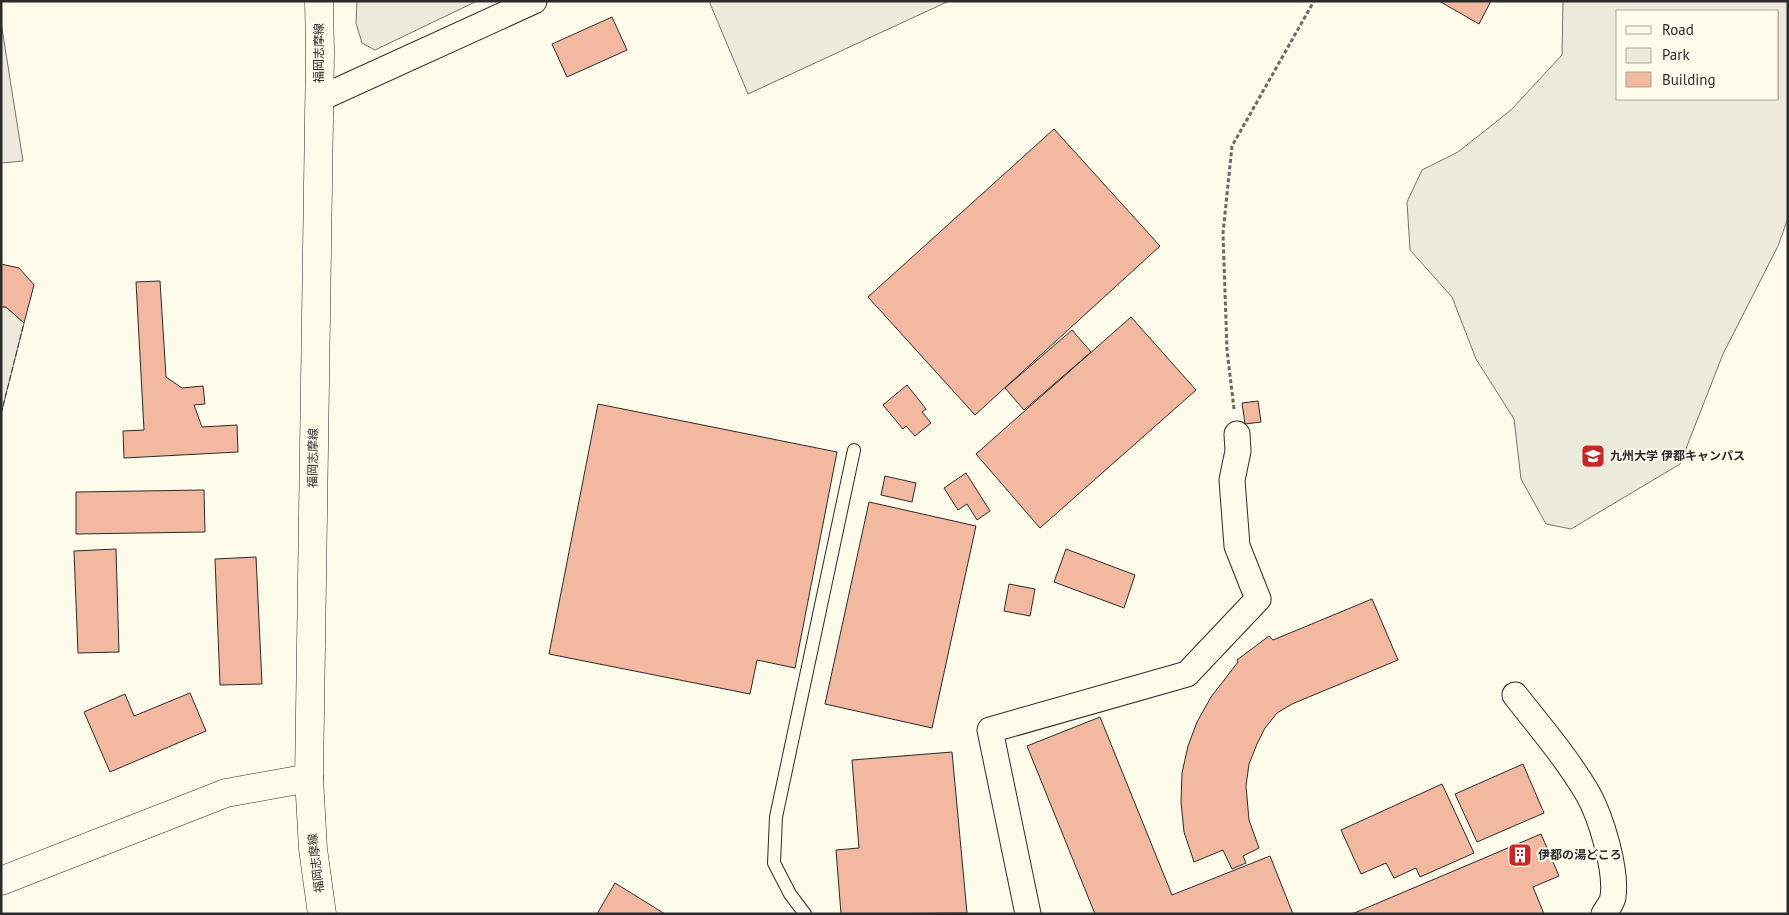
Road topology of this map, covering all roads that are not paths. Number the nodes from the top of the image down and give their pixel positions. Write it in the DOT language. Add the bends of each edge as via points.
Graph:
graph roads {
  1 [pos="319,1"];
  2 [pos="534,1"];
  3 [pos="319,99"];
  4 [pos="1238,434"];
  5 [pos="854,450"];
  6 [pos="1515,695"];
  7 [pos="309,778"];
  8 [pos="1,881"];
  9 [pos="322,914"];
  10 [pos="804,914"];
  11 [pos="1028,914"];
  12 [pos="1604,914"];
  1 -- 3 [label="main road, 福岡志摩線"];
  2 -- 3 [label="street"];
  3 -- 7 [label="main road, 福岡志摩線"];
  4 -- 11 [label="street" via="1232,480 1237,546 1258,599 1187,674 990,730"];
  5 -- 10 [label="lane" via="776,817 774,863"];
  6 -- 12 [label="street" via="1588,795 1604,833 1613,872 1613,899"];
  7 -- 8 [label="main road" via="226,793"];
  7 -- 9 [label="main road, 福岡志摩線" via="313,849"];
}
